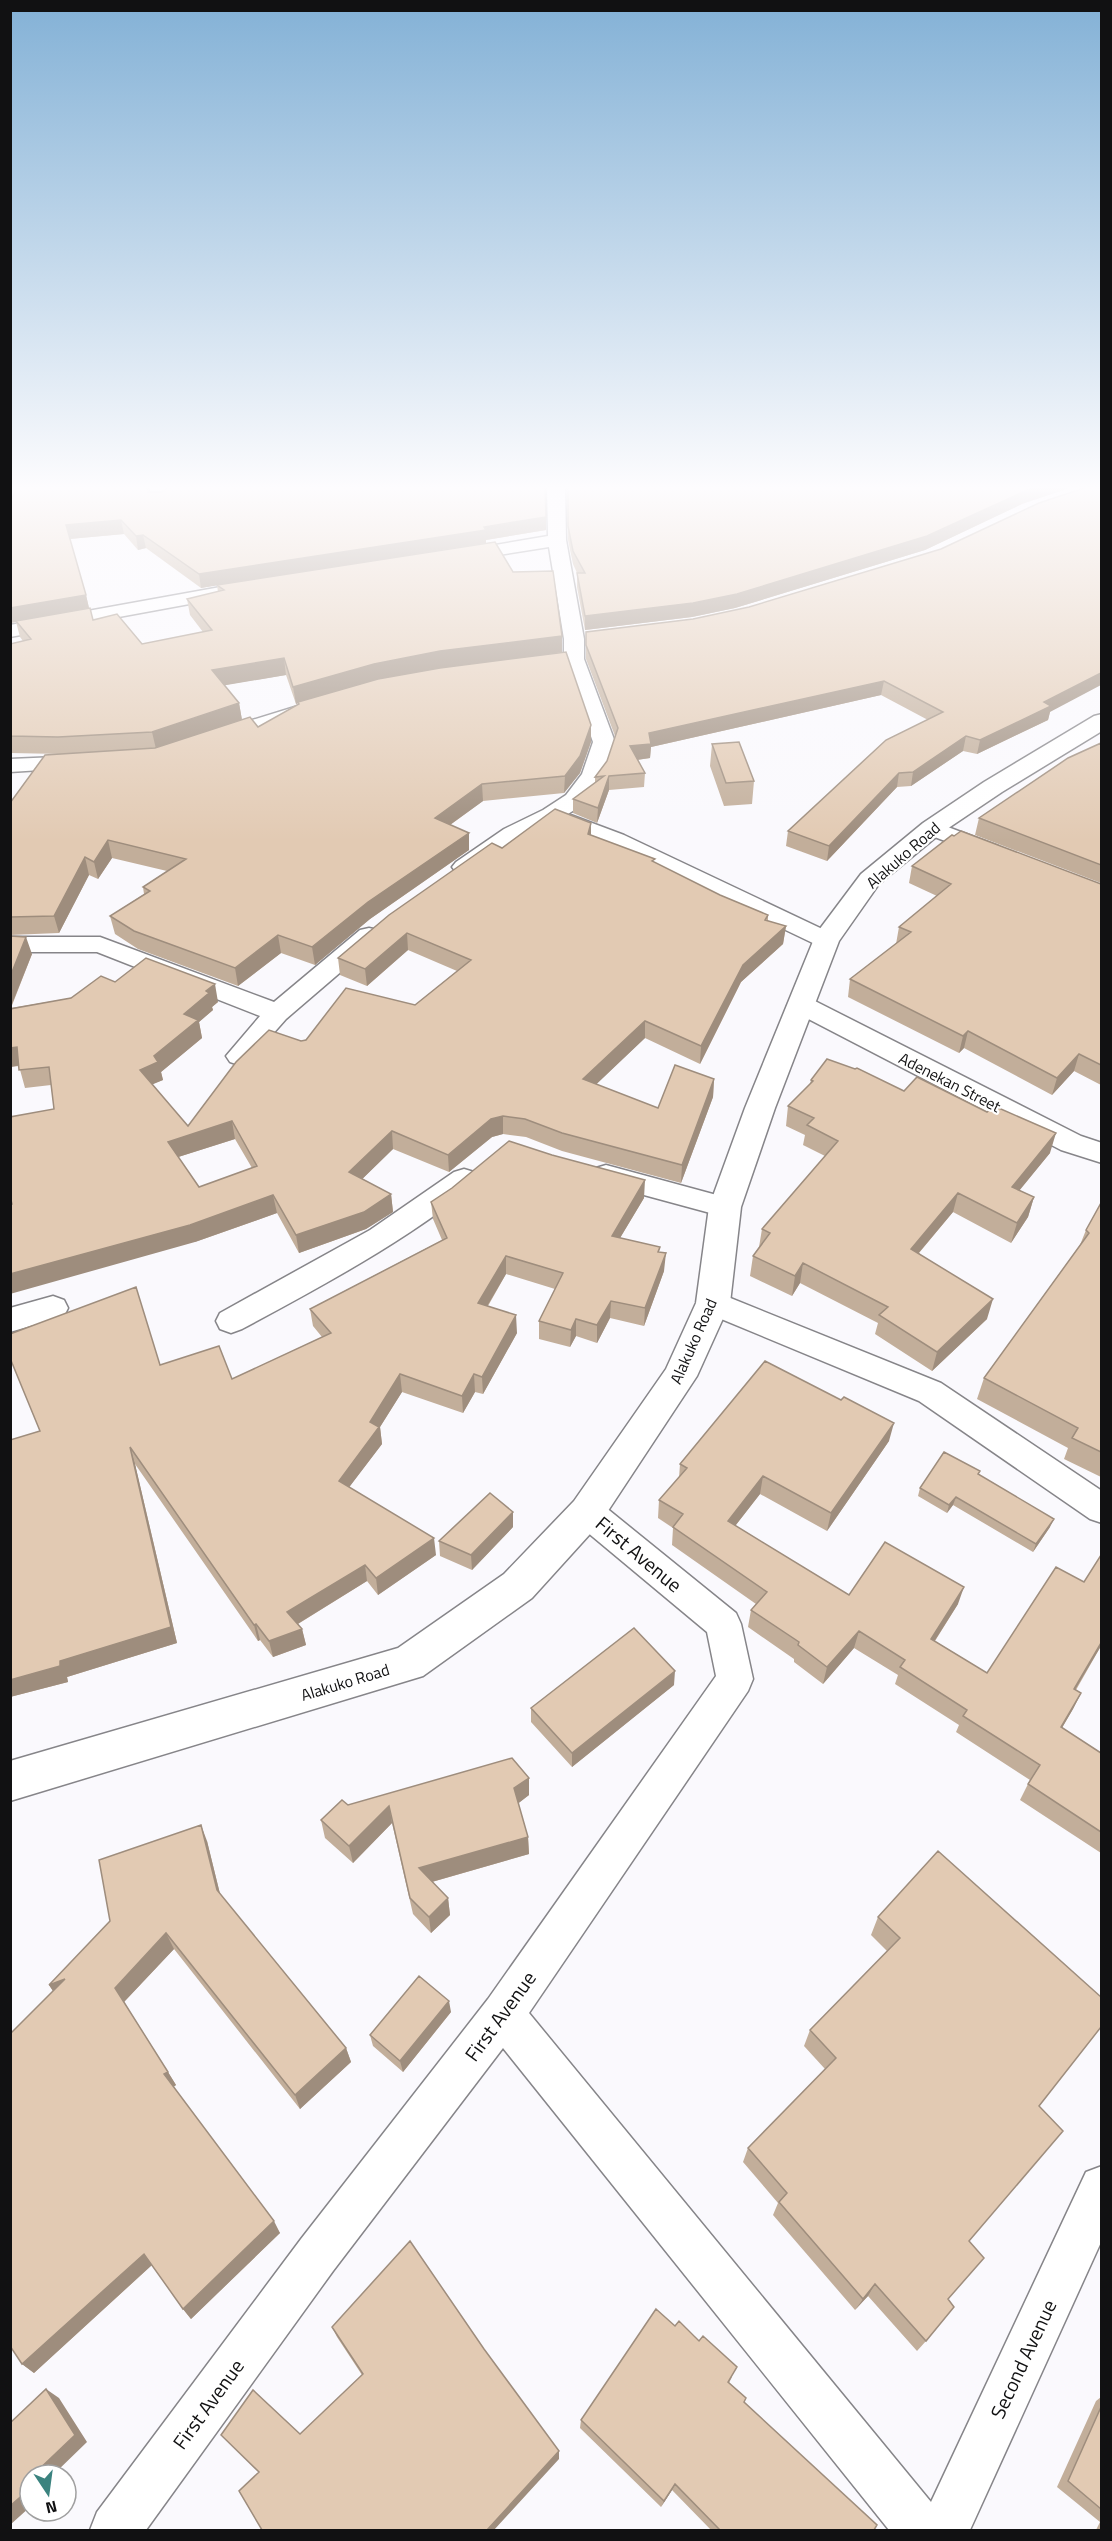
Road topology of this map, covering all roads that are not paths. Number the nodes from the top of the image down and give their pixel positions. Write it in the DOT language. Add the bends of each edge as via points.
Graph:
graph roads {
  1 [pos="160,604"];
  2 [pos="567,604"];
  3 [pos="10,631"];
  4 [pos="597,636"];
  5 [pos="574,649"];
  6 [pos="552,662"];
  7 [pos="332,701"];
  8 [pos="1101,721"];
  9 [pos="201,742"];
  10 [pos="101,760"];
  11 [pos="10,766"];
  12 [pos="551,815"];
  13 [pos="932,828"];
  14 [pos="1006,857"];
  15 [pos="446,880"];
  16 [pos="390,919"];
  17 [pos="826,940"];
  18 [pos="10,945"];
  19 [pos="802,1005"];
  20 [pos="277,1012"];
  21 [pos="239,1056"];
  22 [pos="1101,1153"];
  23 [pos="486,1160"];
  24 [pos="576,1167"];
  25 [pos="725,1207"];
  26 [pos="713,1303"];
  27 [pos="53,1308"];
  28 [pos="10,1320"];
  29 [pos="231,1321"];
  30 [pos="1101,1509"];
  31 [pos="587,1512"];
  32 [pos="10,1781"];
  33 [pos="503,2014"];
  34 [pos="1101,2188"];
  35 [pos="115,2530"];
  36 [pos="921,2530"];
  37 [pos="944,2530"];
  1 -- 3 [label="street"];
  2 -- 5 [label="street"];
  4 -- 5 [label="street"];
  5 -- 6 [label="street"];
  5 -- 12 [label="street" via="604,742 593,776 574,800"];
  7 -- 9 [label="street"];
  8 -- 13 [label="main road, Alakuko Road"];
  10 -- 11 [label="street"];
  12 -- 15 [label="street" via="512,834"];
  12 -- 17 [label="street" via="616,840"];
  13 -- 14 [label="street"];
  13 -- 17 [label="main road, Alakuko Road" via="870,879"];
  16 -- 20 [label="street"];
  17 -- 19 [label="main road, Alakuko Road"];
  18 -- 20 [label="street" via="99,945"];
  19 -- 22 [label="street, Adenekan Street" via="1060,1137"];
  19 -- 25 [label="main road, Alakuko Road"];
  20 -- 21 [label="street"];
  23 -- 29 [label="street" via="442,1197 368,1245"];
  24 -- 25 [label="street"];
  25 -- 26 [label="main road, Alakuko Road"];
  26 -- 30 [label="street" via="930,1392"];
  26 -- 31 [label="main road, Alakuko Road" via="680,1377"];
  27 -- 28 [label="street"];
  31 -- 32 [label="main road, Alakuko Road" via="518,1586 409,1663"];
  31 -- 33 [label="street, First Avenue" via="723,1624 735,1679"];
  33 -- 35 [label="street, First Avenue" via="318,2255"];
  33 -- 36 [label="street"];
  34 -- 37 [label="street, Second Avenue"];
}
